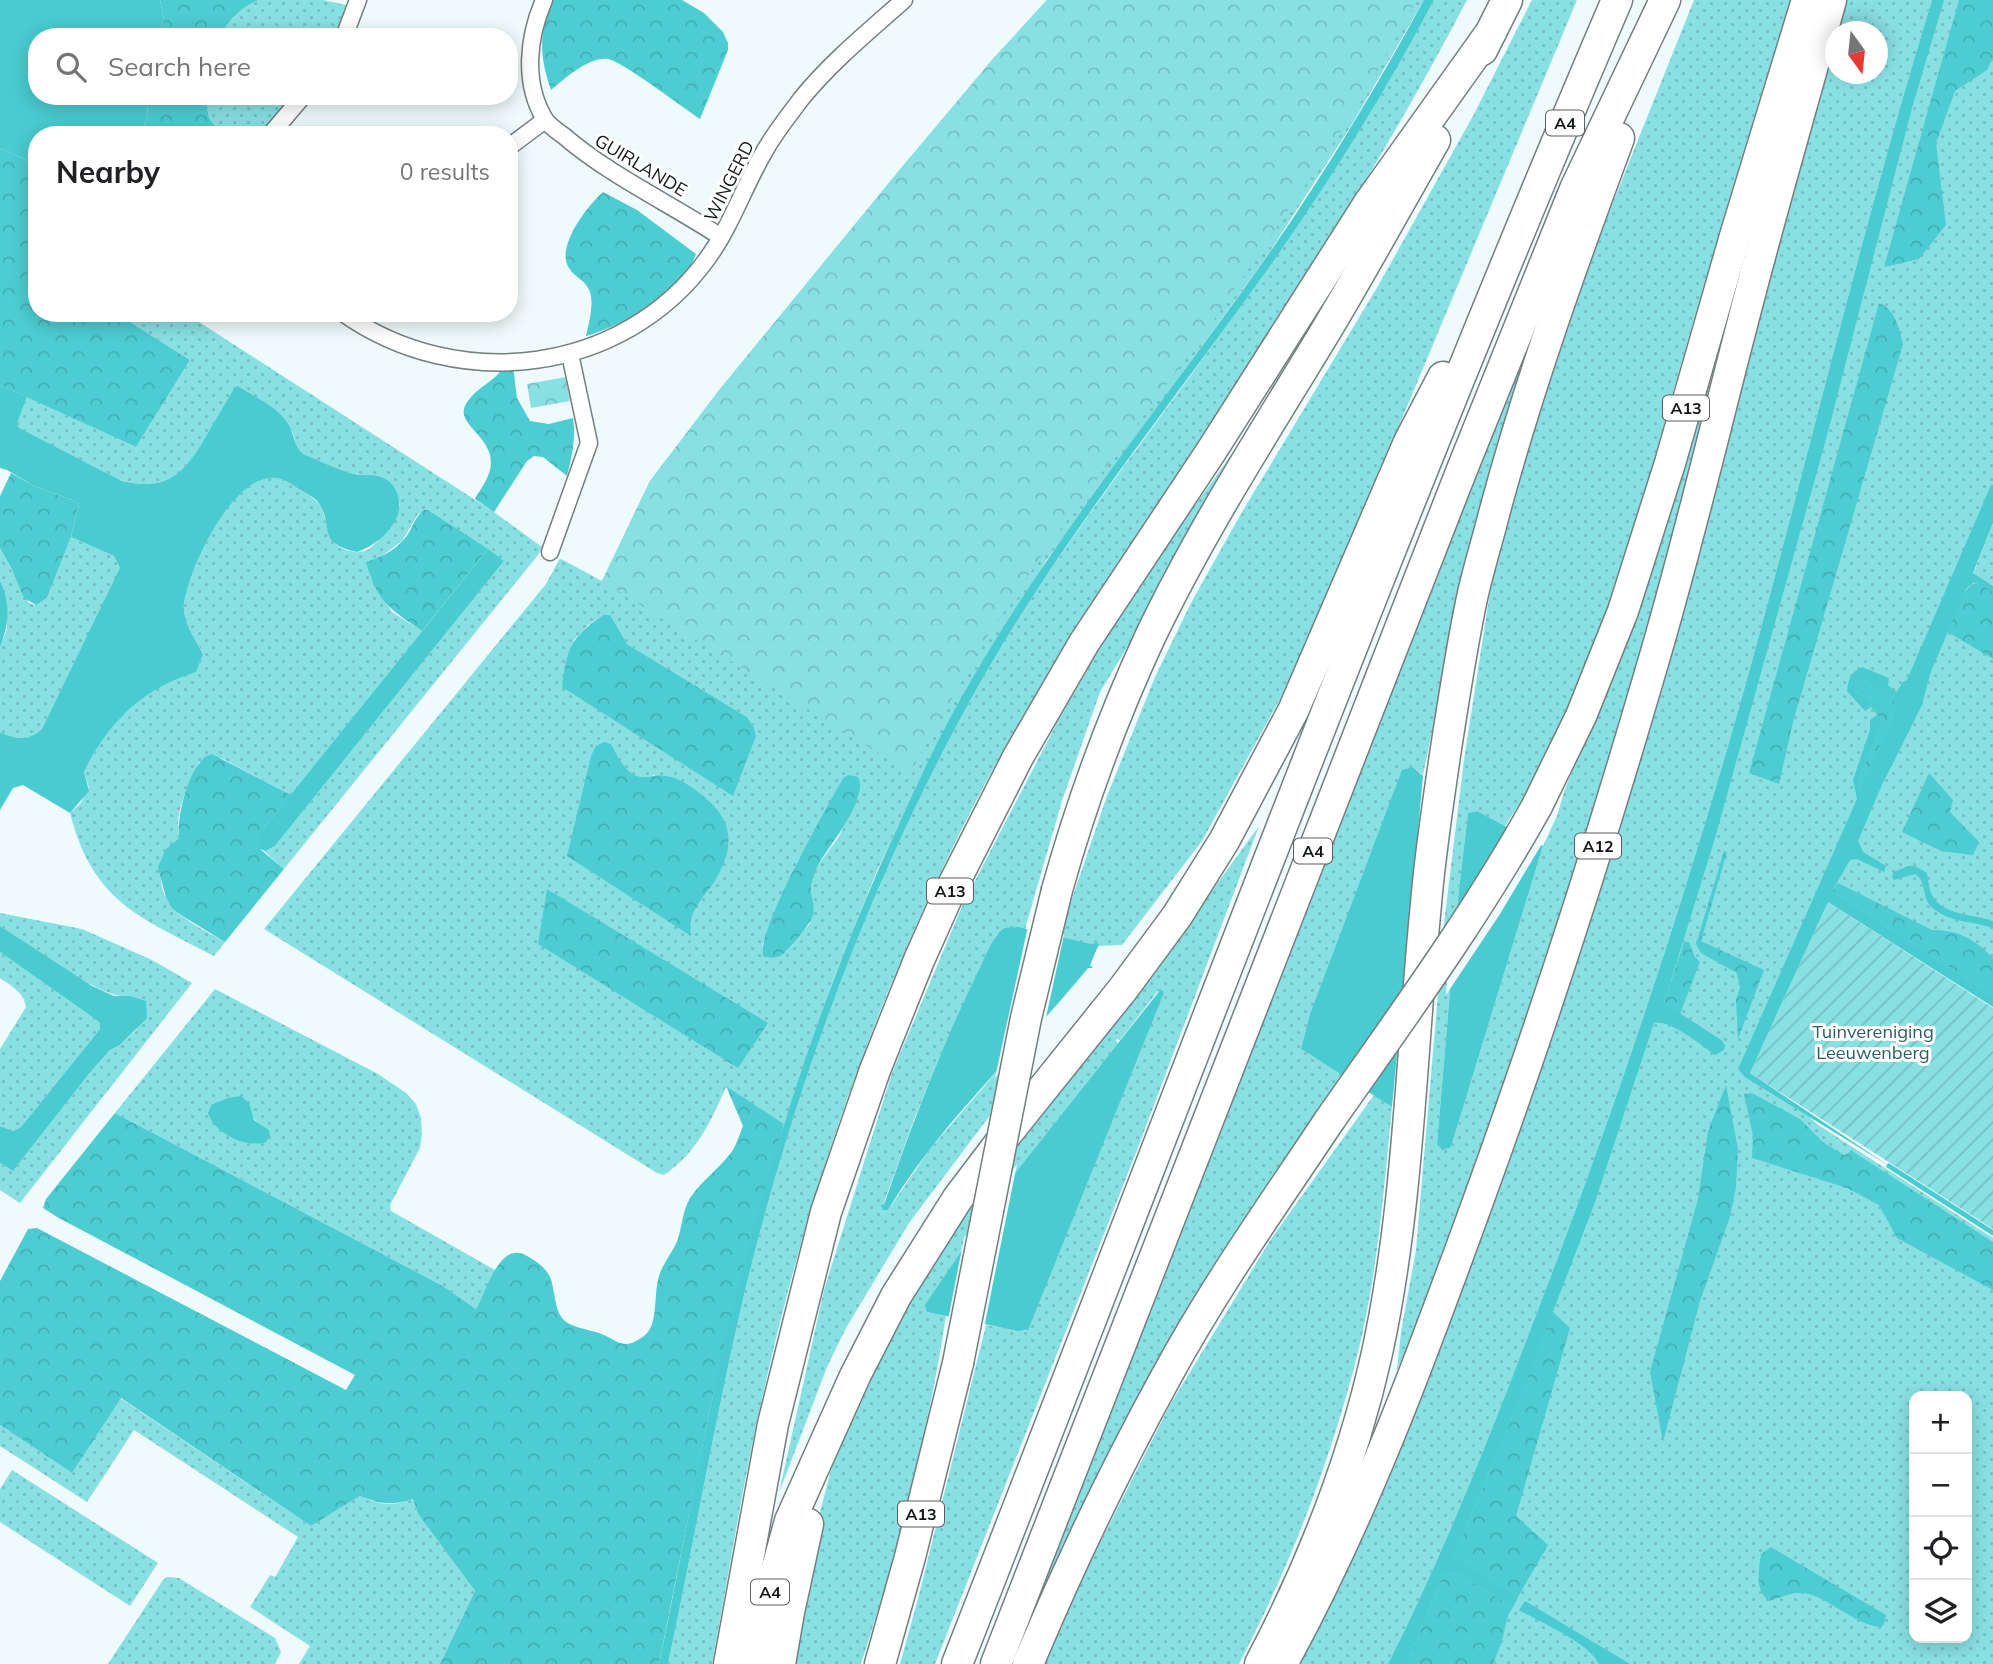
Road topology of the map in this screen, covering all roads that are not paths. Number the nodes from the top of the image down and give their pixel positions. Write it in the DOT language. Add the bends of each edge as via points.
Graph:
graph roads {
  1 [pos="358,0"];
  2 [pos="544,0"];
  3 [pos="904,0"];
  4 [pos="1507,0"];
  5 [pos="1617,0"];
  6 [pos="1665,0"];
  7 [pos="1807,0"];
  8 [pos="1831,0"];
  9 [pos="348,28"];
  10 [pos="1491,32"];
  11 [pos="1645,44"];
  12 [pos="295,105"];
  13 [pos="545,120"];
  14 [pos="278,126"];
  15 [pos="518,141"];
  16 [pos="721,237"];
  17 [pos="1512,247"];
  18 [pos="357,322"];
  19 [pos="570,354"];
  20 [pos="550,552"];
  21 [pos="832,1429"];
  22 [pos="729,1664"];
  23 [pos="754,1664"];
  24 [pos="780,1664"];
  25 [pos="880,1664"];
  26 [pos="957,1664"];
  27 [pos="996,1664"];
  28 [pos="1028,1664"];
  29 [pos="1260,1664"];
  30 [pos="1282,1664"];
  1 -- 9 [label="street"];
  2 -- 13 [label="street, GUIRLANDE" via="529,64 533,92"];
  3 -- 16 [label="street, WINGERD" via="802,98 767,147"];
  4 -- 10 [label="highway, A13"];
  5 -- 17 [label="highway, A4"];
  6 -- 11 [label="highway, A4"];
  7 -- 28 [label="highway, A13, bridge" via="1670,463 1623,611 1581,716 1513,850 1466,925 1329,1122 1167,1375"];
  8 -- 30 [label="highway, A12" via="1651,670 1574,924 1449,1281 1345,1538"];
  10 -- 22 [label="highway, A13" via="1369,203 1084,643 1018,757 949,892 875,1070 826,1212 772,1424"];
  10 -- 25 [label="highway, A13, bridge" via="1394,213 1215,515 1168,603 1105,742 1057,891 1026,1018 958,1363"];
  11 -- 27 [label="highway, A4" via="1575,189 1466,460"];
  11 -- 29 [label="highway" via="1619,138 1513,443 1472,597 1426,902 1406,1156 1376,1354 1329,1511 1287,1613"];
  12 -- 14 [label="street"];
  13 -- 15 [label="street"];
  13 -- 16 [label="street, GUIRLANDE" via="579,149"];
  16 -- 19 [label="street, WINGERD" via="693,277 662,306 617,337"];
  17 -- 21 [label="highway, A4" via="1409,442 1305,685 1244,808 1153,948 942,1222 896,1296"];
  17 -- 26 [label="highway, A4"];
  18 -- 19 [label="street, WINGERD" via="421,350 472,362 524,363"];
  19 -- 20 [label="street" via="589,443"];
  21 -- 23 [label="highway, A4" via="790,1521"];
  21 -- 24 [label="highway, A4"];
}
